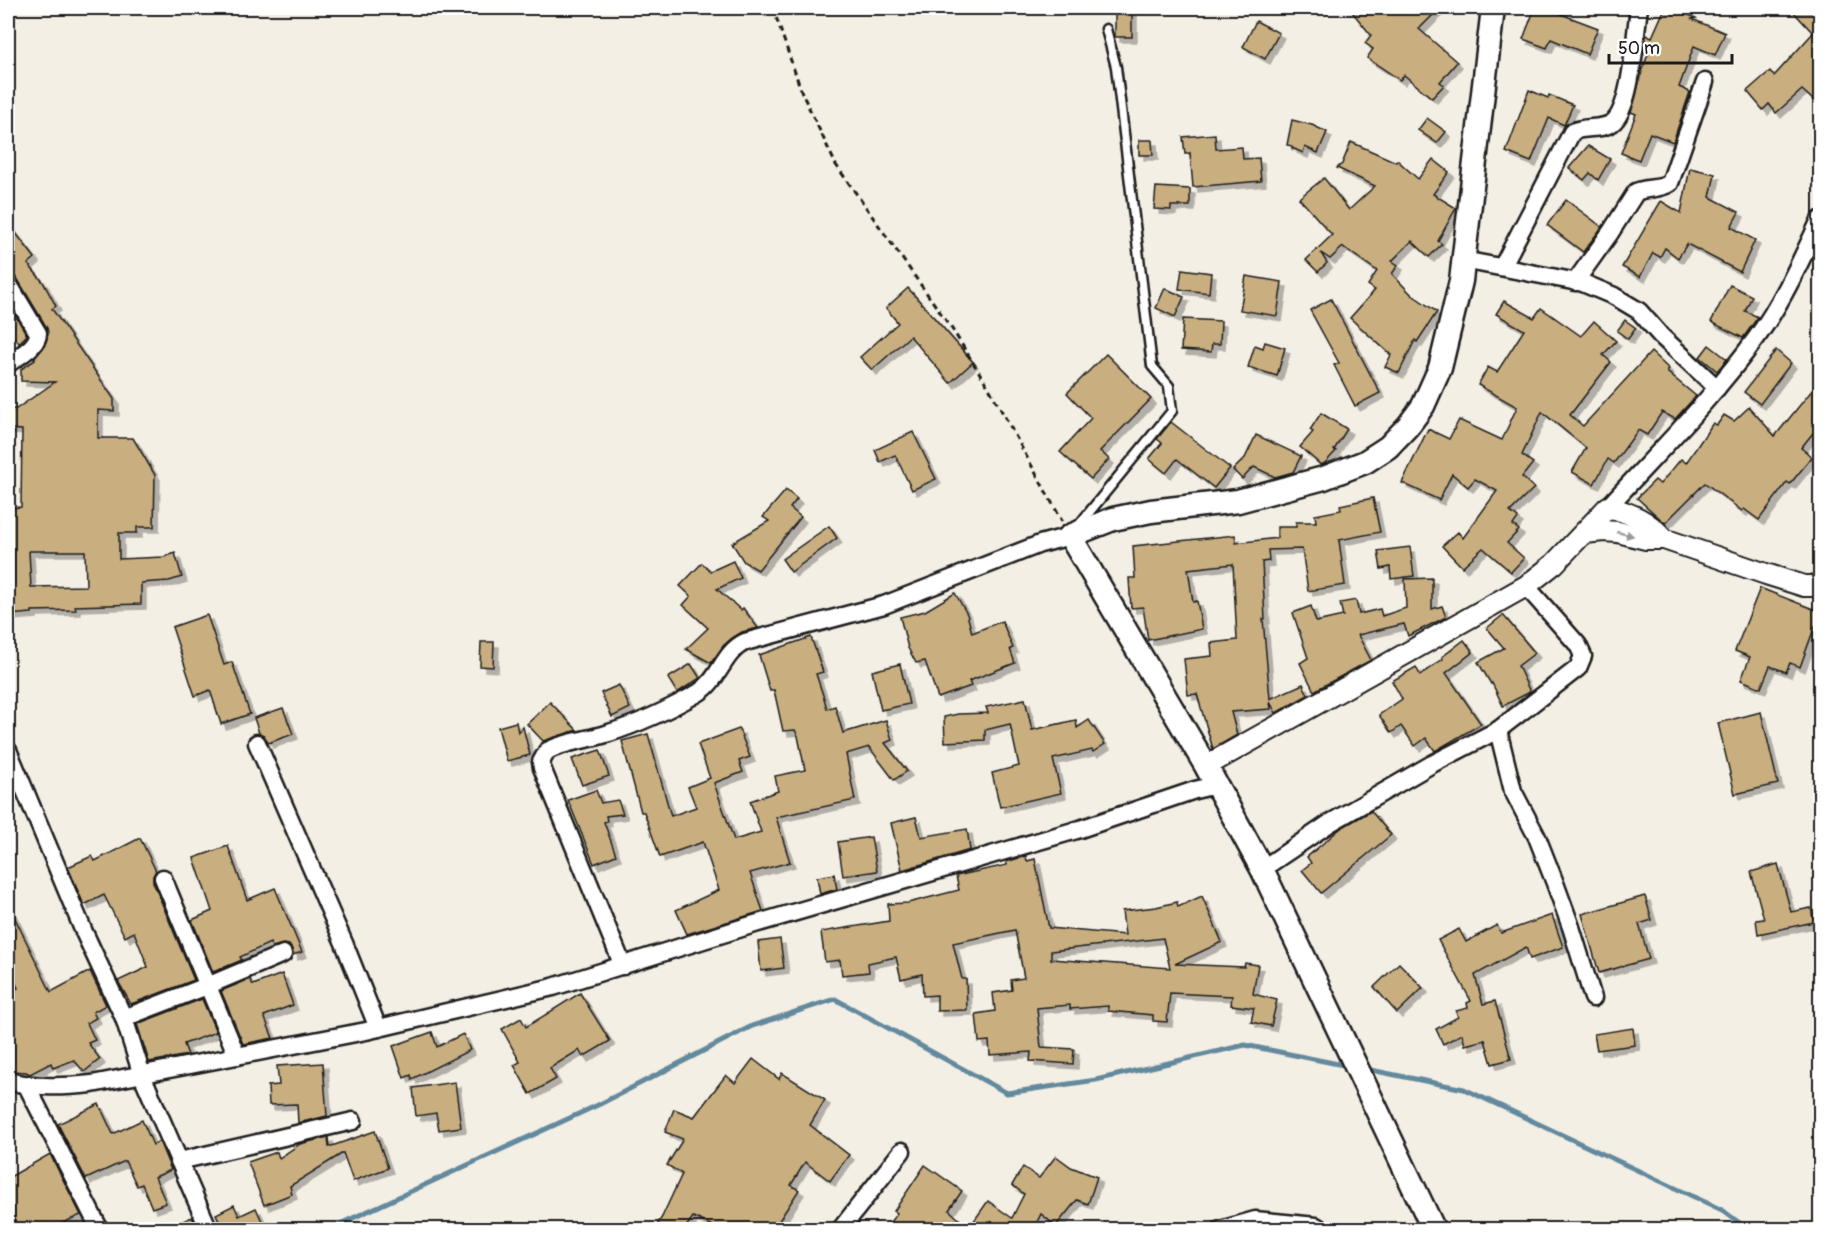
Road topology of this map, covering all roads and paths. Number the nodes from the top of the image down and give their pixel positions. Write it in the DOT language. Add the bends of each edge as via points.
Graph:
graph roads {
  1 [pos="773,8"];
  2 [pos="1493,8"];
  3 [pos="1639,8"];
  4 [pos="1106,29"];
  5 [pos="1705,82"];
  6 [pos="1821,220"];
  7 [pos="1463,260"];
  8 [pos="1502,267"];
  9 [pos="1575,282"];
  10 [pos="8,283"];
  11 [pos="8,364"];
  12 [pos="1717,388"];
  13 [pos="1608,507"];
  14 [pos="1585,533"];
  15 [pos="1070,536"];
  16 [pos="1664,539"];
  17 [pos="1526,586"];
  18 [pos="1821,586"];
  19 [pos="1498,730"];
  20 [pos="257,742"];
  21 [pos="8,750"];
  22 [pos="1211,776"];
  23 [pos="1262,869"];
  24 [pos="163,878"];
  25 [pos="283,954"];
  26 [pos="623,966"];
  27 [pos="207,986"];
  28 [pos="1593,998"];
  29 [pos="124,1018"];
  30 [pos="378,1028"];
  31 [pos="237,1056"];
  32 [pos="142,1075"];
  33 [pos="8,1081"];
  34 [pos="27,1086"];
  35 [pos="354,1121"];
  36 [pos="902,1150"];
  37 [pos="179,1161"];
  38 [pos="206,1223"];
  39 [pos="100,1230"];
  40 [pos="840,1230"];
  41 [pos="1220,1230"];
  42 [pos="1322,1230"];
  43 [pos="1434,1230"];
  1 -- 15 [label="path" via="802,93 836,165 952,329"];
  2 -- 7 [label="main road"];
  3 -- 8 [label="street" via="1630,81 1622,109 1613,122 1572,132"];
  4 -- 15 [label="lane" via="1116,67 1152,366 1169,386 1172,411"];
  5 -- 9 [label="street" via="1670,183 1664,188 1636,192"];
  6 -- 12 [label="street" via="1773,312"];
  7 -- 8 [label="street"];
  7 -- 15 [label="main road" via="1440,368 1423,405 1388,447 1365,462 1303,484 1238,501 1113,519"];
  8 -- 9 [label="street"];
  9 -- 12 [label="street" via="1614,296 1639,311"];
  10 -- 11 [label="street" via="38,333 37,341"];
  12 -- 13 [label="street"];
  13 -- 14 [label="street"];
  13 -- 16 [label="street" via="1642,519"];
  14 -- 16 [label="street, one-way" via="1618,532"];
  14 -- 17 [label="street"];
  15 -- 22 [label="main road"];
  15 -- 26 [label="street" via="884,605 745,642 735,647 710,683 659,714 547,751 542,768"];
  16 -- 18 [label="street" via="1804,586"];
  17 -- 19 [label="street" via="1578,645 1583,656 1578,668"];
  17 -- 22 [label="street"];
  19 -- 23 [label="street" via="1358,806"];
  19 -- 28 [label="street" via="1513,791 1555,883"];
  20 -- 30 [label="street"];
  21 -- 29 [label="street"];
  22 -- 23 [label="main road"];
  22 -- 26 [label="street" via="1195,790 1080,829"];
  23 -- 43 [label="main road"];
  24 -- 27 [label="street"];
  25 -- 27 [label="street"];
  26 -- 30 [label="street" via="553,987"];
  27 -- 29 [label="street"];
  27 -- 31 [label="street"];
  29 -- 32 [label="street"];
  30 -- 31 [label="street"];
  31 -- 32 [label="street"];
  32 -- 34 [label="street" via="54,1088"];
  32 -- 37 [label="street"];
  33 -- 34 [label="street"];
  34 -- 39 [label="street"];
  35 -- 37 [label="street"];
  36 -- 40 [label="street"];
  37 -- 38 [label="street"];
  41 -- 42 [label="street" via="1255,1220 1316,1226"];
}
